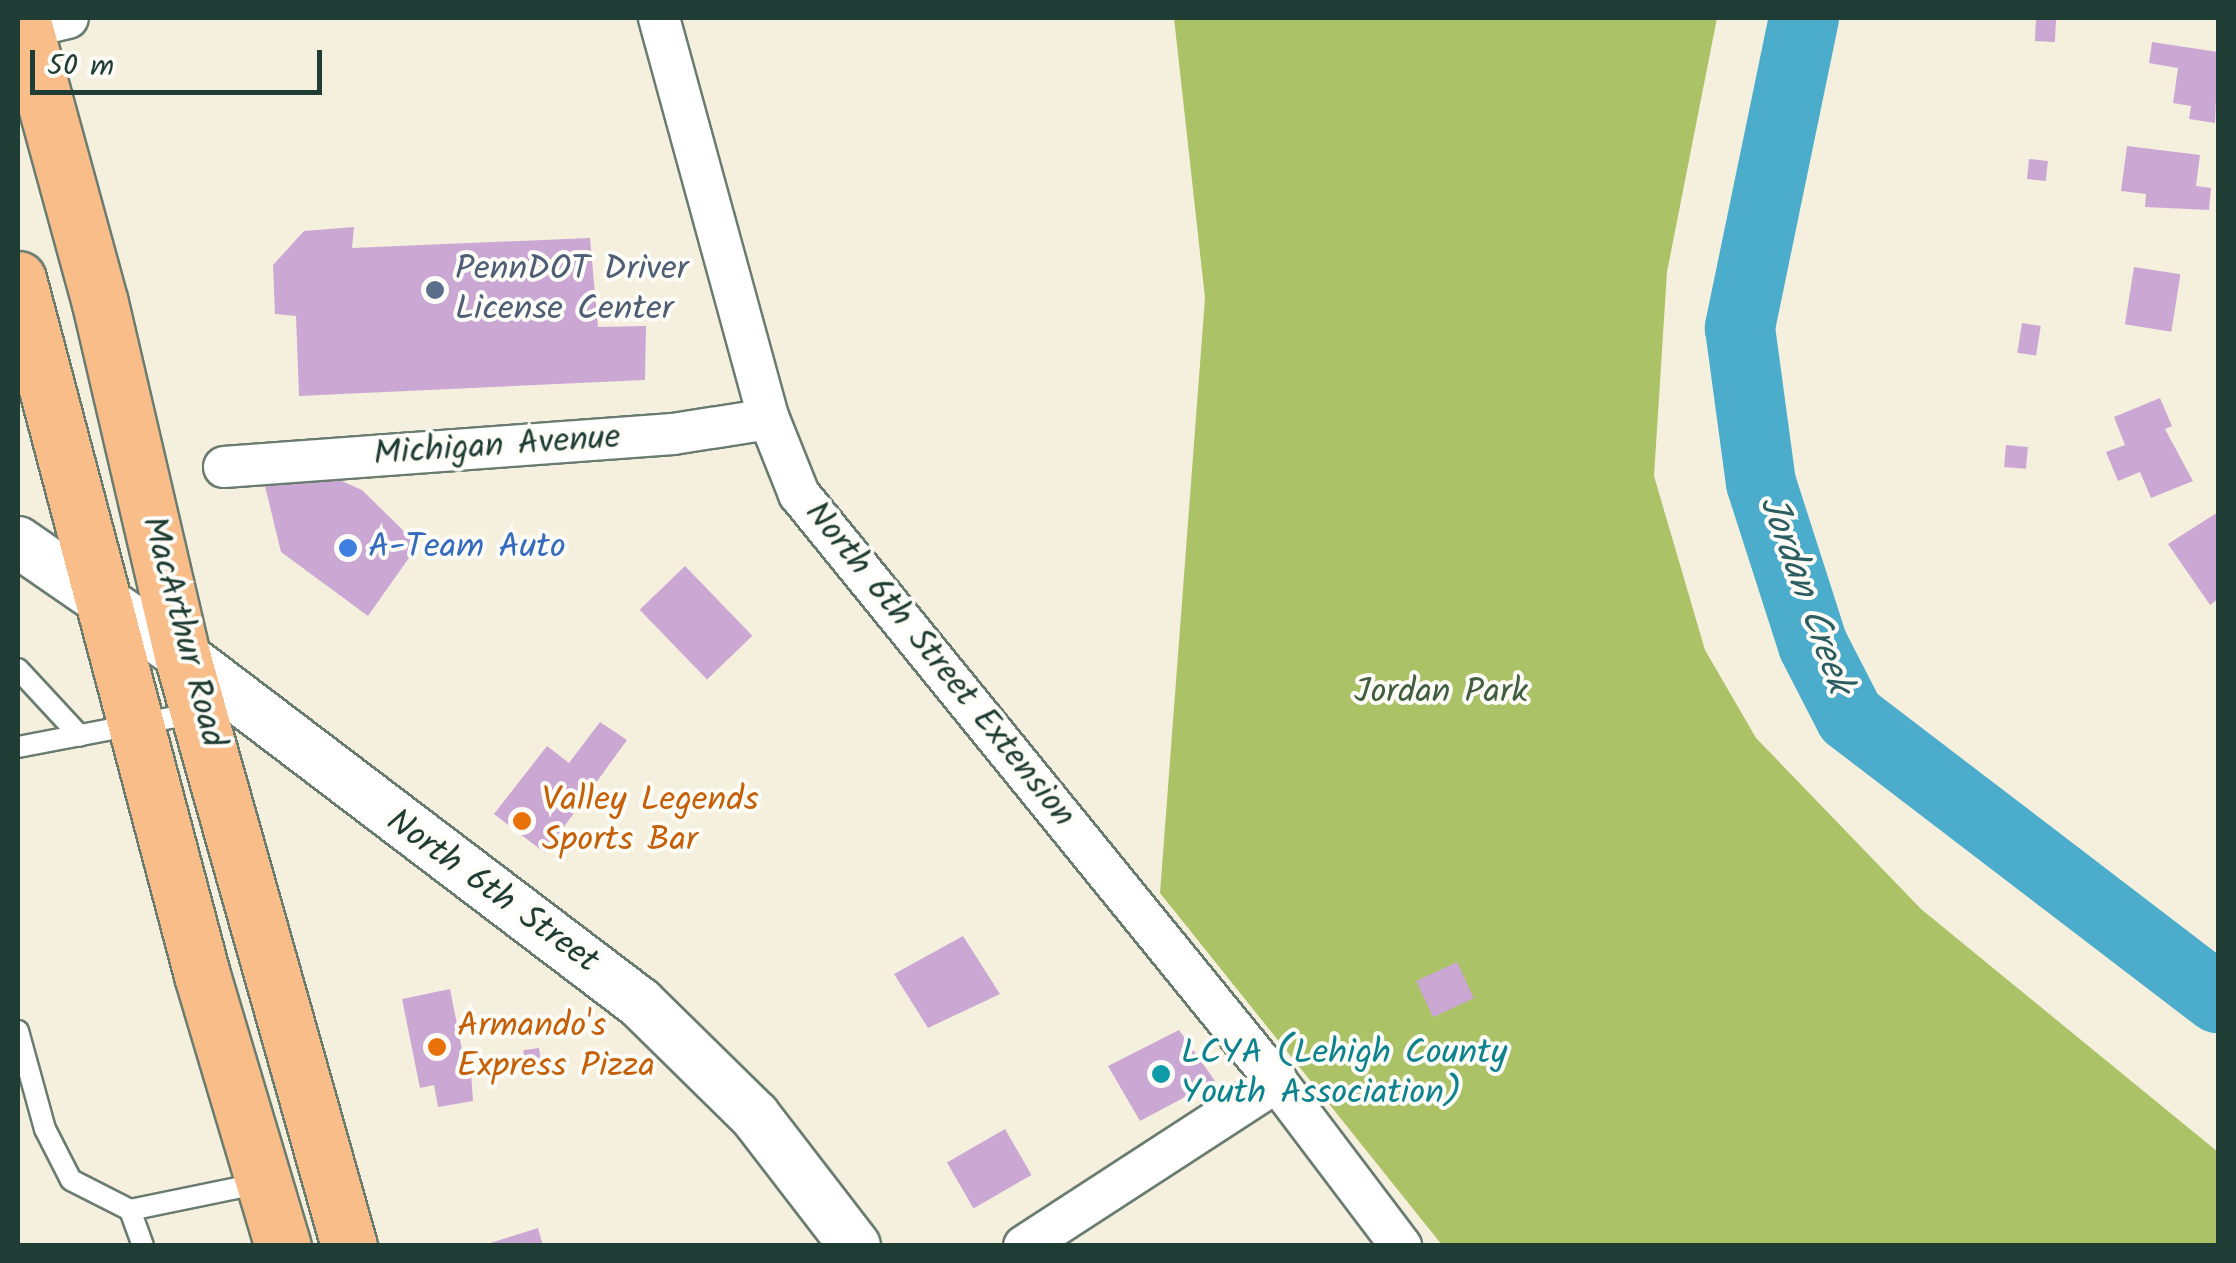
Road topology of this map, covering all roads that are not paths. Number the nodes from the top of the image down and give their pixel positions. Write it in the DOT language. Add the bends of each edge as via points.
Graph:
graph roads {
  1 [pos="659,18"];
  2 [pos="38,21"];
  3 [pos="18,280"];
  4 [pos="769,419"];
  5 [pos="224,467"];
  6 [pos="18,542"];
  7 [pos="104,605"];
  8 [pos="182,656"];
  9 [pos="18,669"];
  10 [pos="202,712"];
  11 [pos="139,726"];
  12 [pos="80,736"];
  13 [pos="18,747"];
  14 [pos="18,1031"];
  15 [pos="1278,1082"];
  16 [pos="264,1182"];
  17 [pos="130,1210"];
  18 [pos="142,1246"];
  19 [pos="283,1246"];
  20 [pos="349,1246"];
  21 [pos="855,1246"];
  22 [pos="1024,1246"];
  23 [pos="1401,1246"];
  1 -- 4 [label="street, North 6th Street Extension"];
  2 -- 8 [label="main road, MacArthur Road"];
  3 -- 7 [label="main road, MacArthur Road"];
  4 -- 5 [label="street, Michigan Avenue" via="673,434"];
  4 -- 15 [label="street, North 6th Street Extension" via="799,494"];
  6 -- 7 [label="street, North 6th Street"];
  7 -- 8 [label="street, North 6th Street"];
  7 -- 11 [label="main road, MacArthur Road"];
  8 -- 10 [label="main road, MacArthur Road"];
  8 -- 21 [label="street, North 6th Street" via="640,1003 755,1116"];
  9 -- 12 [label="lane"];
  10 -- 11 [label="lane"];
  10 -- 20 [label="main road, MacArthur Road"];
  11 -- 12 [label="lane"];
  11 -- 16 [label="main road, MacArthur Road" via="202,975"];
  12 -- 13 [label="lane"];
  14 -- 17 [label="lane" via="45,1130 71,1180"];
  15 -- 22 [label="street"];
  15 -- 23 [label="street, North 6th Street Extension"];
  16 -- 17 [label="lane"];
  16 -- 19 [label="main road, MacArthur Road"];
  17 -- 18 [label="lane"];
}
